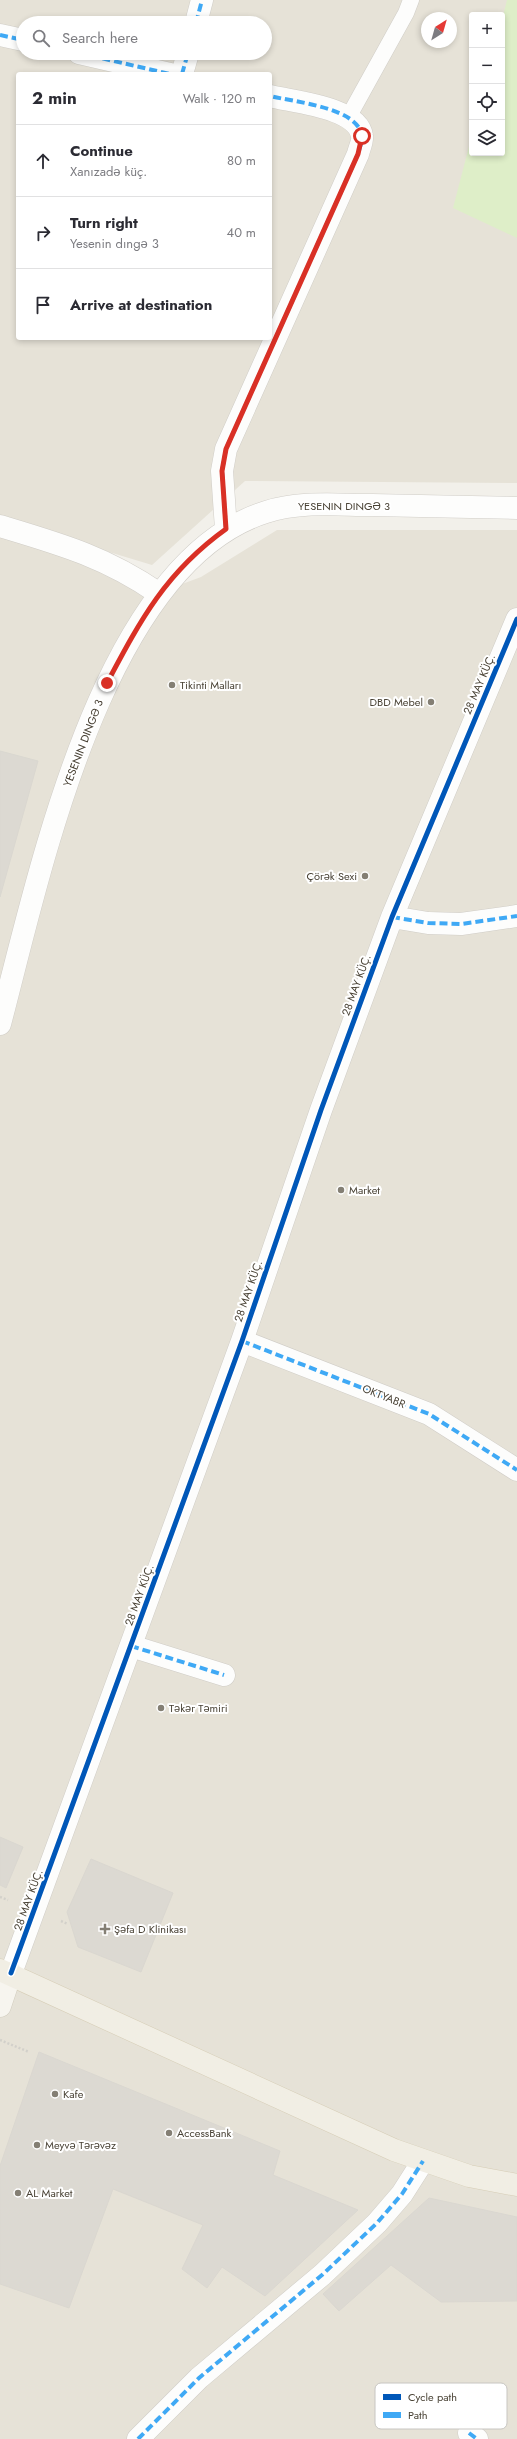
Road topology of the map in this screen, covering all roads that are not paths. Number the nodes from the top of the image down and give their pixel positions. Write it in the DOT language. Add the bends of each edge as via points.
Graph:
graph roads {
  1 [pos="202,0"];
  2 [pos="411,0"];
  3 [pos="198,16"];
  4 [pos="0,35"];
  5 [pos="16,38"];
  6 [pos="109,60"];
  7 [pos="186,60"];
  8 [pos="161,72"];
  9 [pos="183,72"];
  10 [pos="272,96"];
  11 [pos="349,116"];
  12 [pos="517,508"];
  13 [pos="0,526"];
  14 [pos="226,529"];
  15 [pos="158,593"];
  16 [pos="517,619"];
  17 [pos="517,916"];
  18 [pos="392,917"];
  19 [pos="0,1024"];
  20 [pos="242,1342"];
  21 [pos="517,1470"];
  22 [pos="131,1646"];
  23 [pos="224,1676"];
  24 [pos="4,1970"];
  25 [pos="0,2006"];
  26 [pos="423,2161"];
  27 [pos="517,2186"];
  28 [pos="138,2439"];
  1 -- 3 [label="street"];
  2 -- 11 [label="lane"];
  4 -- 5 [label="street"];
  6 -- 8 [label="street"];
  7 -- 9 [label="street"];
  10 -- 11 [label="street"];
  11 -- 14 [label="street" via="358,126 362,136 358,154 226,449 222,471"];
  12 -- 14 [label="street" via="292,505 245,519"];
  13 -- 15 [label="street" via="75,548 113,564"];
  14 -- 15 [label="street" via="202,546"];
  15 -- 19 [label="street" via="107,683 67,781 39,874"];
  16 -- 18 [label="street, 28 MAY KÜÇ."];
  17 -- 18 [label="street" via="461,924"];
  18 -- 20 [label="street, 28 MAY KÜÇ." via="321,1110"];
  20 -- 21 [label="street, OKTYABR" via="429,1414"];
  20 -- 22 [label="street, 28 MAY KÜÇ."];
  22 -- 23 [label="street"];
  22 -- 24 [label="street, 28 MAY KÜÇ."];
  24 -- 25 [label="main road"];
  24 -- 26 [label="main road" via="348,2130"];
  26 -- 27 [label="main road" via="469,2176"];
  26 -- 28 [label="street" via="402,2194 377,2223 322,2275 200,2378"];
}
